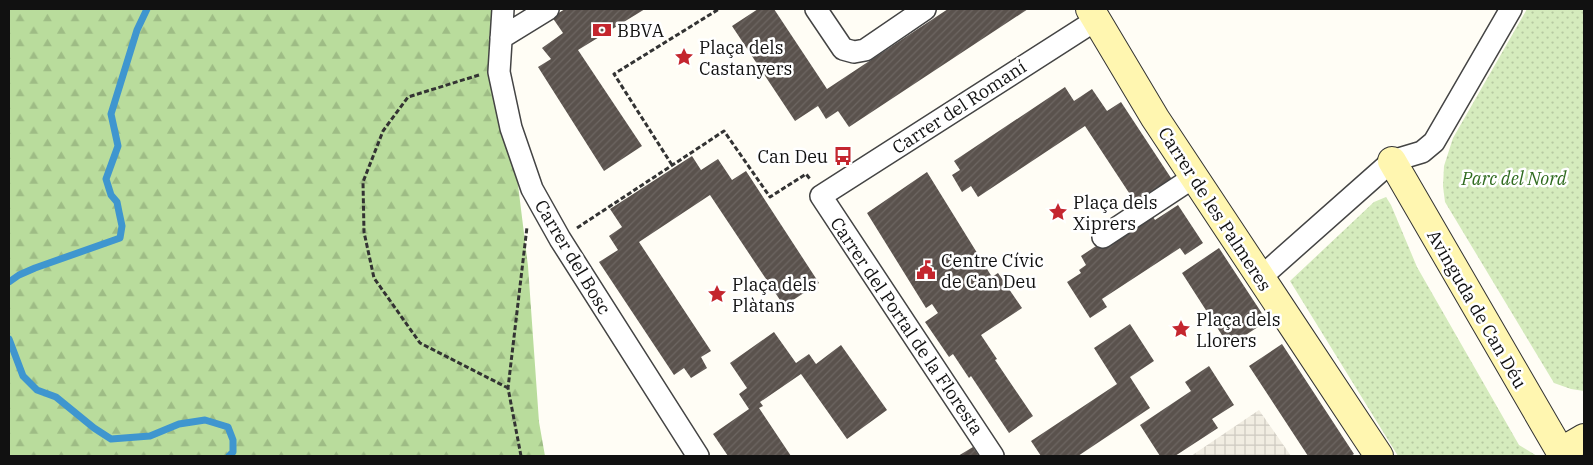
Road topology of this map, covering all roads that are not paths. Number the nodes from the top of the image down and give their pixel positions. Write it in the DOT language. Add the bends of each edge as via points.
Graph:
graph roads {
  1 [pos="503,9"];
  2 [pos="548,9"];
  3 [pos="816,9"];
  4 [pos="925,9"];
  5 [pos="1511,9"];
  6 [pos="1094,15"];
  7 [pos="501,38"];
  8 [pos="1392,161"];
  9 [pos="1194,177"];
  10 [pos="821,196"];
  11 [pos="1103,236"];
  12 [pos="1260,278"];
  13 [pos="1584,438"];
  14 [pos="1561,454"];
  15 [pos="698,456"];
  16 [pos="993,456"];
  17 [pos="1379,456"];
  1 -- 7 [label="street, Carrer del Bosc"];
  2 -- 7 [label="street"];
  3 -- 4 [label="street" via="843,49 854,52 865,50"];
  5 -- 8 [label="street" via="1434,142 1422,152"];
  6 -- 9 [label="street, Carrer de les Palmeres"];
  6 -- 10 [label="street, Carrer del Romaní" via="1096,20"];
  7 -- 15 [label="street, Carrer del Bosc" via="499,69 511,128 532,189 560,240"];
  8 -- 12 [label="street"];
  8 -- 14 [label="street, Avinguda de Can Déu"];
  9 -- 11 [label="street"];
  9 -- 12 [label="street, Carrer de les Palmeres"];
  10 -- 16 [label="street, Carrer del Portal de la Floresta"];
  12 -- 17 [label="street, Carrer de les Palmeres"];
  13 -- 14 [label="street"];
}
